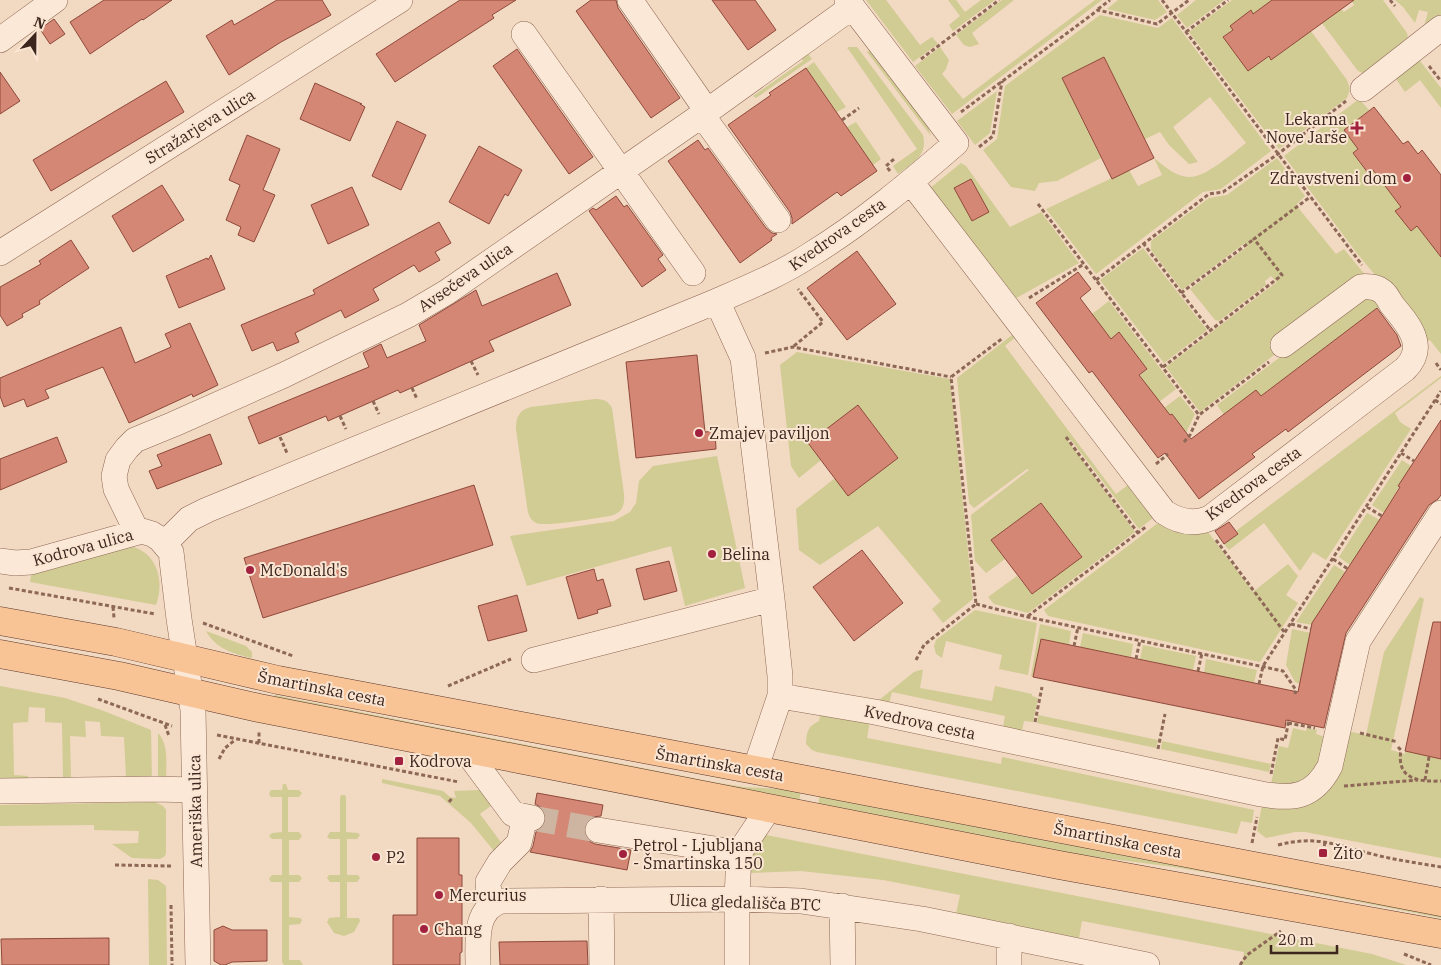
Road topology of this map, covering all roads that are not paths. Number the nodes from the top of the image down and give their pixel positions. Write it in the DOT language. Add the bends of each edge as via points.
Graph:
graph roads {
  1 [pos="55,0"];
  2 [pos="400,0"];
  3 [pos="630,0"];
  4 [pos="850,3"];
  5 [pos="1441,28"];
  6 [pos="524,34"];
  7 [pos="0,40"];
  8 [pos="1362,89"];
  9 [pos="705,113"];
  10 [pos="620,170"];
  11 [pos="911,182"];
  12 [pos="778,220"];
  13 [pos="0,253"];
  14 [pos="693,273"];
  15 [pos="717,301"];
  16 [pos="1283,345"];
  17 [pos="1441,513"];
  18 [pos="137,532"];
  19 [pos="165,543"];
  20 [pos="0,561"];
  21 [pos="772,599"];
  22 [pos="0,621"];
  23 [pos="0,654"];
  24 [pos="184,658"];
  25 [pos="534,660"];
  26 [pos="190,692"];
  27 [pos="780,696"];
  28 [pos="464,748"];
  29 [pos="755,770"];
  30 [pos="194,790"];
  31 [pos="0,791"];
  32 [pos="769,808"];
  33 [pos="598,830"];
  34 [pos="739,853"];
  35 [pos="489,894"];
  36 [pos="601,899"];
  37 [pos="736,899"];
  38 [pos="1441,902"];
  39 [pos="842,906"];
  40 [pos="1441,934"];
  41 [pos="1009,936"];
  42 [pos="198,965"];
  43 [pos="478,965"];
  44 [pos="602,965"];
  45 [pos="736,965"];
  46 [pos="843,965"];
  47 [pos="1009,965"];
  48 [pos="1147,965"];
  1 -- 7 [label="street"];
  2 -- 13 [label="street, Stražarjeva ulica"];
  3 -- 9 [label="street"];
  4 -- 9 [label="street, Avsečeva ulica" via="809,38"];
  4 -- 11 [label="street, Kvedrova cesta" via="958,140"];
  5 -- 8 [label="street"];
  6 -- 10 [label="street"];
  9 -- 10 [label="street, Avsečeva ulica"];
  9 -- 12 [label="street"];
  10 -- 14 [label="street"];
  10 -- 18 [label="street, Avsečeva ulica" via="447,292 408,315 284,375 135,440 118,460 114,476 116,489"];
  11 -- 15 [label="street, Kvedrova cesta" via="810,256"];
  11 -- 16 [label="street, Kvedrova cesta" via="1164,512 1173,518 1186,522 1210,518 1408,366 1416,346 1411,328 1380,290 1361,287"];
  15 -- 19 [label="street" via="207,510 189,519"];
  15 -- 21 [label="street" via="743,358"];
  17 -- 27 [label="street, Kvedrova cesta" via="1358,641 1330,766 1325,777 1305,794 1290,796 1266,783"];
  18 -- 19 [label="street, Kodrova ulica" via="152,534"];
  18 -- 20 [label="street, Kodrova ulica" via="31,562"];
  19 -- 24 [label="street" via="171,552"];
  21 -- 25 [label="street"];
  21 -- 27 [label="street"];
  22 -- 24 [label="main road, Šmartinska cesta"];
  23 -- 26 [label="main road, Šmartinska cesta"];
  24 -- 26 [label="street, Ameriška ulica"];
  24 -- 29 [label="main road, Šmartinska cesta" via="278,680"];
  26 -- 28 [label="main road, Šmartinska cesta"];
  26 -- 30 [label="street, Ameriška ulica"];
  27 -- 29 [label="street"];
  28 -- 32 [label="main road, Šmartinska cesta"];
  28 -- 35 [label="street" via="513,814 529,817 519,843 500,862"];
  29 -- 38 [label="main road, Šmartinska cesta"];
  30 -- 31 [label="street"];
  30 -- 42 [label="street, Ameriška ulica"];
  32 -- 34 [label="street"];
  32 -- 40 [label="main road, Šmartinska cesta" via="1058,865"];
  33 -- 34 [label="street"];
  34 -- 37 [label="street"];
  35 -- 36 [label="street, Ulica gledališča BTC" via="501,900"];
  35 -- 43 [label="street" via="480,925"];
  36 -- 37 [label="street, Ulica gledališča BTC"];
  36 -- 44 [label="street"];
  37 -- 39 [label="street, Ulica gledališča BTC" via="791,900"];
  37 -- 45 [label="street"];
  39 -- 41 [label="street, Ulica gledališča BTC"];
  39 -- 46 [label="street"];
  41 -- 47 [label="street"];
  41 -- 48 [label="street, Ulica gledališča BTC"];
}
